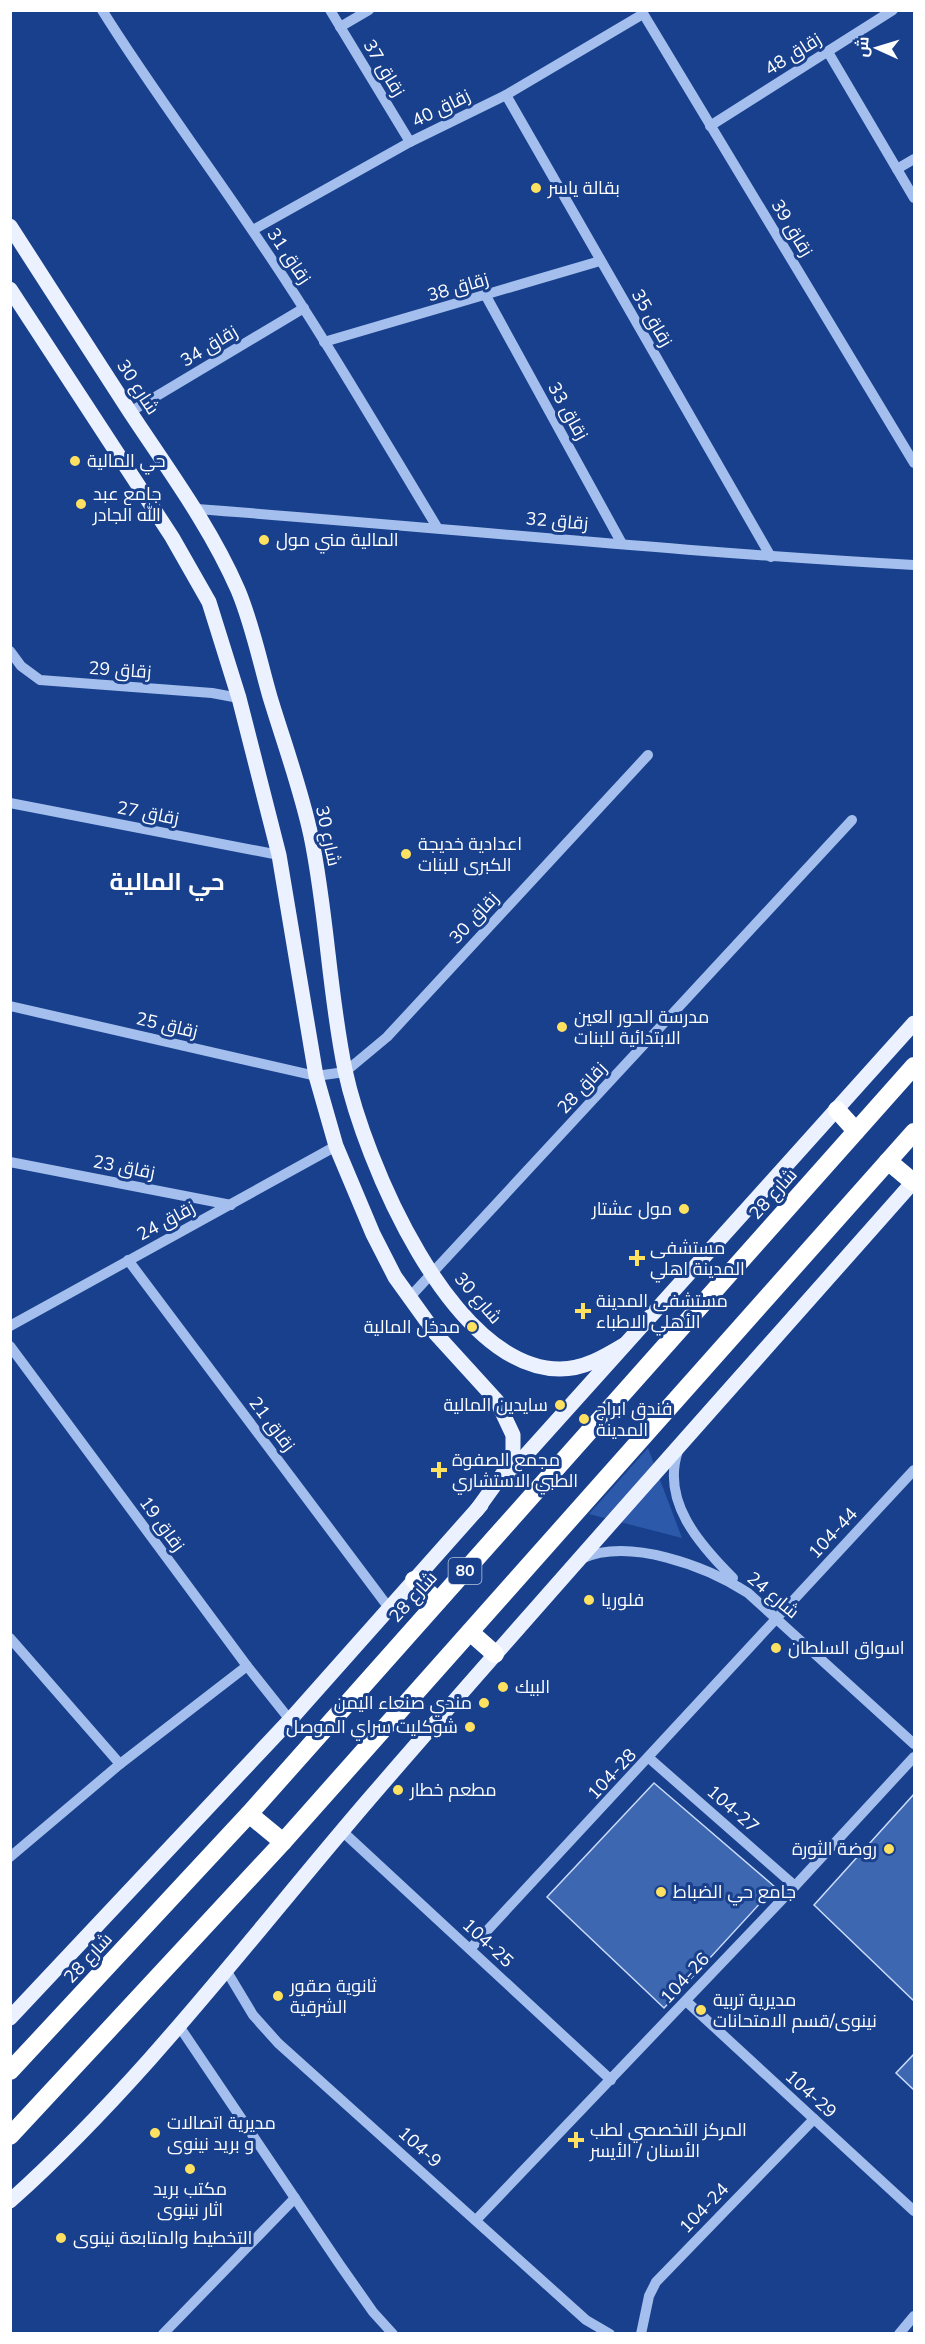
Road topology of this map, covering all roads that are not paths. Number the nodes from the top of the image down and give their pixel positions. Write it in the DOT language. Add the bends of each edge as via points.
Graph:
graph roads {
  1 [pos="102,10"];
  2 [pos="330,10"];
  3 [pos="369,10"];
  4 [pos="893,10"];
  5 [pos="642,12"];
  6 [pos="340,27"];
  7 [pos="828,52"];
  8 [pos="506,95"];
  9 [pos="710,126"];
  10 [pos="410,142"];
  11 [pos="915,159"];
  12 [pos="897,169"];
  13 [pos="915,198"];
  14 [pos="10,225"];
  15 [pos="253,231"];
  16 [pos="600,261"];
  17 [pos="10,289"];
  18 [pos="486,296"];
  19 [pos="304,308"];
  20 [pos="324,342"];
  21 [pos="130,412"];
  22 [pos="915,463"];
  23 [pos="197,509"];
  24 [pos="437,527"];
  25 [pos="621,543"];
  26 [pos="771,557"];
  27 [pos="915,565"];
  28 [pos="10,651"];
  29 [pos="239,698"];
  30 [pos="648,756"];
  31 [pos="10,803"];
  32 [pos="852,820"];
  33 [pos="279,855"];
  34 [pos="10,1006"];
  35 [pos="915,1023"];
  36 [pos="915,1066"];
  37 [pos="345,1072"];
  38 [pos="316,1076"];
  39 [pos="837,1110"];
  40 [pos="856,1131"];
  41 [pos="915,1132"];
  42 [pos="336,1146"];
  43 [pos="888,1161"];
  44 [pos="10,1162"];
  45 [pos="914,1182"];
  46 [pos="231,1206"];
  47 [pos="128,1260"];
  48 [pos="433,1275"];
  49 [pos="409,1298"];
  50 [pos="10,1326"];
  51 [pos="624,1345"];
  52 [pos="10,1347"];
  53 [pos="680,1446"];
  54 [pos="915,1470"];
  55 [pos="476,1510"];
  56 [pos="574,1562"];
  57 [pos="414,1580"];
  58 [pos="748,1593"];
  59 [pos="438,1601"];
  60 [pos="389,1608"];
  61 [pos="777,1619"];
  62 [pos="470,1632"];
  63 [pos="10,1638"];
  64 [pos="495,1654"];
  65 [pos="247,1666"];
  66 [pos="290,1720"];
  67 [pos="915,1744"];
  68 [pos="915,1756"];
  69 [pos="649,1758"];
  70 [pos="120,1764"];
  71 [pos="249,1814"];
  72 [pos="342,1831"];
  73 [pos="283,1842"];
  74 [pos="10,1857"];
  75 [pos="795,1886"];
  76 [pos="470,1949"];
  77 [pos="226,1970"];
  78 [pos="686,2001"];
  79 [pos="10,2018"];
  80 [pos="179,2026"];
  81 [pos="10,2072"];
  82 [pos="611,2080"];
  83 [pos="814,2119"];
  84 [pos="10,2136"];
  85 [pos="295,2198"];
  86 [pos="10,2202"];
  87 [pos="915,2211"];
  88 [pos="477,2219"];
  89 [pos="915,2316"];
  90 [pos="163,2334"];
  91 [pos="393,2334"];
  92 [pos="610,2334"];
  93 [pos="641,2334"];
  94 [pos="899,2334"];
  1 -- 15 [label="street, زقاق 31" via="146,82"];
  2 -- 6 [label="street, زقاق 37"];
  3 -- 6 [label="street"];
  4 -- 7 [label="street, زقاق 48"];
  5 -- 8 [label="street, زقاق 40"];
  5 -- 9 [label="street, زقاق 39"];
  6 -- 10 [label="street, زقاق 37"];
  7 -- 9 [label="street, زقاق 48"];
  7 -- 12 [label="street"];
  8 -- 10 [label="street, زقاق 40"];
  8 -- 16 [label="street, زقاق 35"];
  9 -- 22 [label="street, زقاق 39"];
  10 -- 15 [label="street, زقاق 40"];
  11 -- 12 [label="street"];
  12 -- 13 [label="street"];
  14 -- 21 [label="main road, شارع 30"];
  15 -- 19 [label="street, زقاق 31"];
  16 -- 18 [label="street, زقاق 38"];
  16 -- 26 [label="street, زقاق 35"];
  17 -- 29 [label="main road" via="172,537 209,602"];
  18 -- 20 [label="street, زقاق 38"];
  18 -- 25 [label="street, زقاق 33"];
  19 -- 20 [label="street, زقاق 31"];
  19 -- 21 [label="street, زقاق 34"];
  20 -- 24 [label="street, زقاق 31"];
  21 -- 23 [label="main road, شارع 30"];
  23 -- 24 [label="street, زقاق 32"];
  23 -- 37 [label="main road, شارع 30" via="239,593 311,835"];
  24 -- 25 [label="street, زقاق 32"];
  25 -- 26 [label="street, زقاق 32"];
  26 -- 27 [label="street, زقاق 32"];
  28 -- 29 [label="street, زقاق 29" via="21,666 40,680"];
  29 -- 33 [label="main road"];
  30 -- 37 [label="street, زقاق 30" via="387,1037"];
  31 -- 33 [label="street, زقاق 27"];
  32 -- 48 [label="street, زقاق 28"];
  33 -- 38 [label="main road"];
  34 -- 38 [label="street, زقاق 25"];
  35 -- 39 [label="main road"];
  36 -- 40 [label="highway, شارع 28 / 80"];
  37 -- 38 [label="street"];
  37 -- 48 [label="main road, شارع 30" via="389,1196"];
  38 -- 42 [label="main road"];
  39 -- 40 [label="highway"];
  39 -- 51 [label="main road"];
  40 -- 59 [label="highway, شارع 28 / 80"];
  41 -- 43 [label="highway, 80"];
  42 -- 46 [label="street, زقاق 24"];
  42 -- 49 [label="main road" via="374,1234"];
  43 -- 45 [label="highway"];
  43 -- 62 [label="highway, 80"];
  44 -- 46 [label="street, زقاق 23"];
  45 -- 53 [label="main road"];
  46 -- 47 [label="street, زقاق 24"];
  47 -- 50 [label="street, زقاق 24"];
  47 -- 60 [label="street, زقاق 21"];
  48 -- 49 [label="street, زقاق 28"];
  48 -- 51 [label="main road, شارع 30" via="476,1330 519,1359 558,1369 577,1367 593,1363"];
  49 -- 55 [label="main road" via="497,1401 513,1435 509,1465"];
  51 -- 55 [label="main road"];
  52 -- 65 [label="street, زقاق 19"];
  53 -- 56 [label="main road"];
  53 -- 58 [label="street" via="673,1467 673,1486 681,1511 698,1539"];
  54 -- 61 [label="street, 104-44"];
  55 -- 57 [label="main road"];
  56 -- 58 [label="street, شارع 24" via="601,1552 652,1555 684,1561 720,1575"];
  56 -- 64 [label="main road"];
  57 -- 59 [label="highway"];
  57 -- 60 [label="main road"];
  58 -- 61 [label="street, شارع 24"];
  59 -- 71 [label="highway, شارع 28 / 80"];
  60 -- 66 [label="main road"];
  61 -- 67 [label="street, شارع 24"];
  61 -- 69 [label="street, 104-28"];
  62 -- 64 [label="highway"];
  62 -- 73 [label="highway, 80"];
  63 -- 70 [label="street"];
  64 -- 72 [label="main road"];
  65 -- 66 [label="street, زقاق 19"];
  65 -- 70 [label="street"];
  66 -- 79 [label="main road"];
  68 -- 75 [label="street, 104-26"];
  69 -- 75 [label="street, 104-27"];
  69 -- 76 [label="street, 104-28"];
  70 -- 74 [label="street"];
  71 -- 73 [label="highway"];
  71 -- 81 [label="highway, شارع 28 / 80"];
  72 -- 76 [label="street, 104-25"];
  72 -- 77 [label="main road"];
  73 -- 84 [label="highway, 80"];
  75 -- 78 [label="street, 104-26"];
  76 -- 82 [label="street, 104-25"];
  77 -- 80 [label="main road"];
  77 -- 88 [label="street, 104-9" via="253,2015 278,2043"];
  78 -- 82 [label="street, 104-26"];
  78 -- 83 [label="street, 104-29"];
  80 -- 85 [label="street"];
  80 -- 86 [label="main road" via="59,2158"];
  82 -- 88 [label="street, 104-26"];
  83 -- 87 [label="street, 104-29"];
  83 -- 93 [label="street, 104-24" via="656,2282"];
  85 -- 90 [label="street"];
  85 -- 91 [label="street" via="373,2312"];
  88 -- 92 [label="street, 104-9" via="586,2320"];
  89 -- 94 [label="street"];
}
